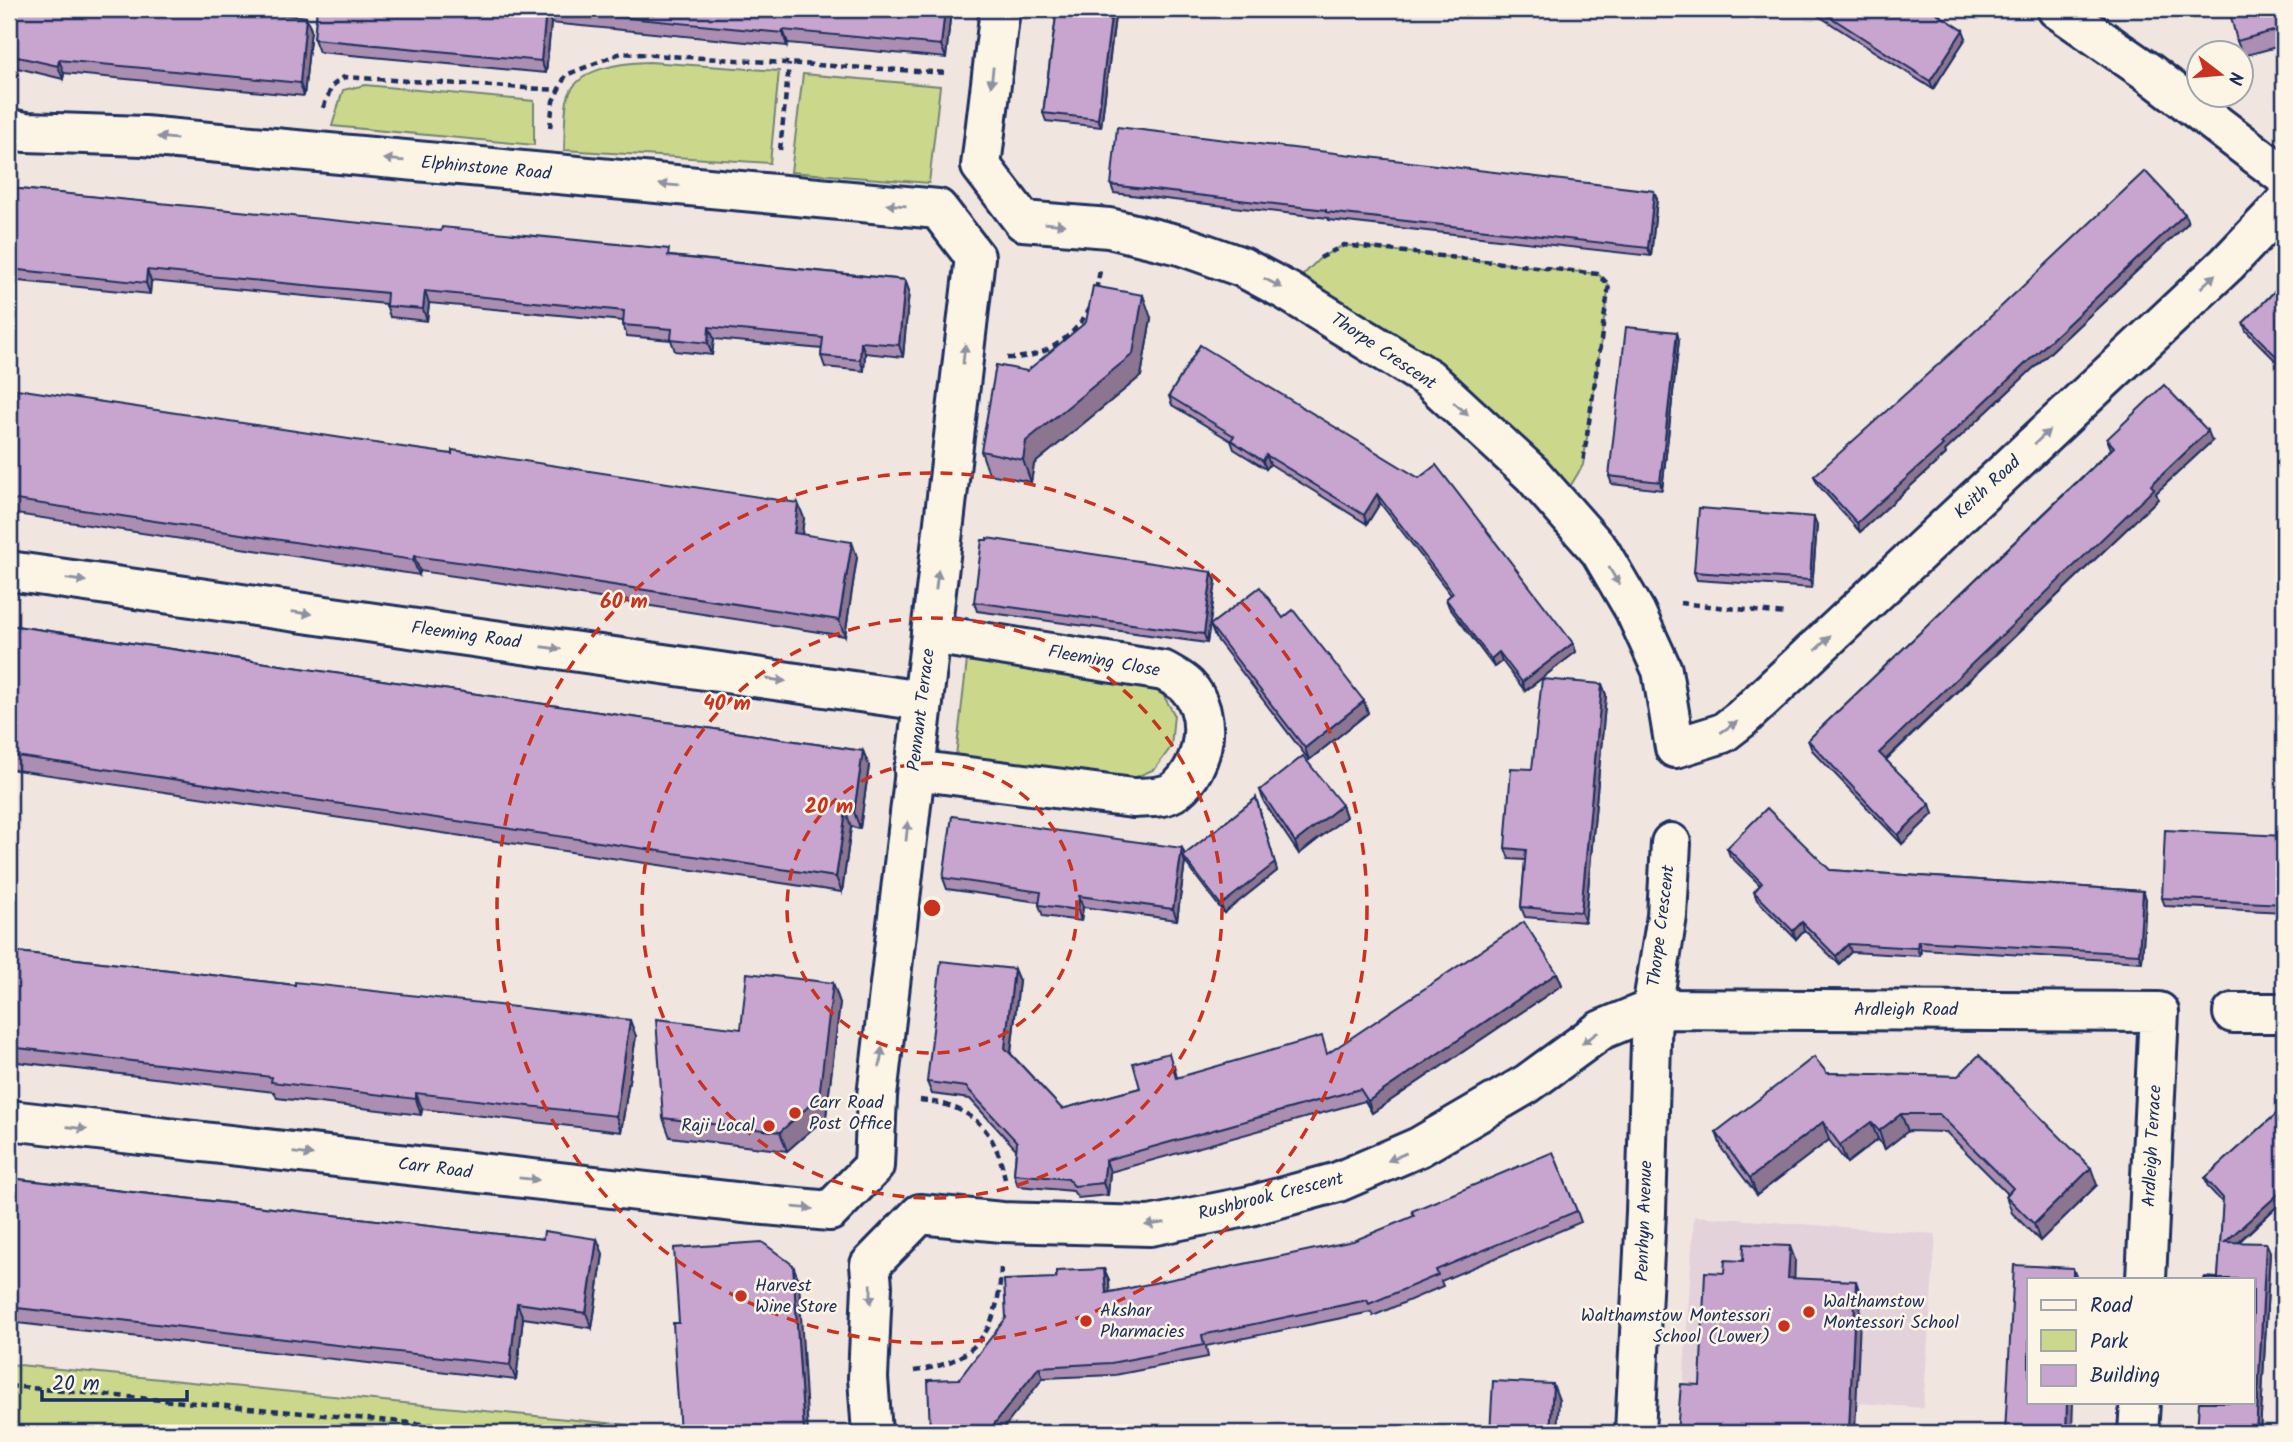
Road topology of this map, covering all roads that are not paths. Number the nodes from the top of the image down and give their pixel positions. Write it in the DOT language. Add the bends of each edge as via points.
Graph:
graph roads {
  1 [pos="1000,9"];
  2 [pos="2057,9"];
  3 [pos="9,129"];
  4 [pos="2284,176"];
  5 [pos="2284,204"];
  6 [pos="954,229"];
  7 [pos="9,571"];
  8 [pos="931,634"];
  9 [pos="923,701"];
  10 [pos="1675,748"];
  11 [pos="914,770"];
  12 [pos="1671,843"];
  13 [pos="1652,1009"];
  14 [pos="2160,1012"];
  15 [pos="2233,1013"];
  16 [pos="2284,1013"];
  17 [pos="9,1120"];
  18 [pos="852,1189"];
  19 [pos="2146,1278"];
  20 [pos="2140,1404"];
  21 [pos="872,1433"];
  22 [pos="1635,1433"];
  23 [pos="2138,1433"];
  1 -- 10 [label="street, Thorpe Crescent, one-way" via="981,166 1023,221 1109,228 1180,245 1242,267 1427,379 1532,474 1600,551 1662,670"];
  2 -- 4 [label="street"];
  6 -- 3 [label="street, Elphinstone Road, one-way" via="938,209 144,136"];
  10 -- 5 [label="street, Keith Road, one-way" via="1723,733 1741,719 2227,264"];
  8 -- 6 [label="street, Pennant Terrace, one-way" via="975,257"];
  7 -- 9 [label="street, Fleeming Road, one-way"];
  8 -- 9 [label="street, Pennant Terrace"];
  8 -- 11 [label="street, Fleeming Close" via="1164,671 1187,685 1197,701 1204,727 1201,751 1175,791 1159,797"];
  9 -- 11 [label="street, Pennant Terrace"];
  18 -- 11 [label="street, Pennant Terrace, one-way" via="874,1166 877,1096"];
  12 -- 13 [label="street, Thorpe Crescent" via="1667,916"];
  13 -- 14 [label="street, Ardleigh Road"];
  13 -- 21 [label="street, Rushbrook Crescent, one-way" via="1601,1030 1527,1084 1419,1147 1338,1182 1150,1226 1002,1222 920,1214 870,1265"];
  13 -- 22 [label="street, Penrhyn Avenue"];
  14 -- 19 [label="street, Ardleigh Terrace"];
  15 -- 16 [label="street"];
  17 -- 18 [label="street, Carr Road, one-way" via="830,1211"];
  20 -- 23 [label="street"];
}
